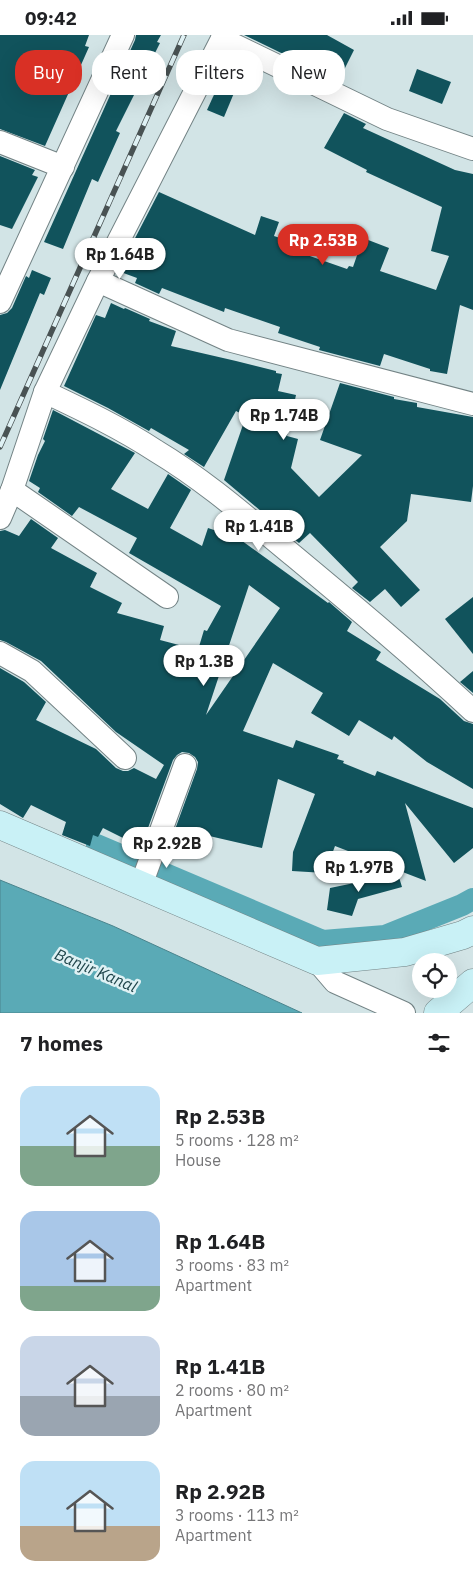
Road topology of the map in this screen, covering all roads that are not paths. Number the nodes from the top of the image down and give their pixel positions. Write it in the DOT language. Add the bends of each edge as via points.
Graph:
graph roads {
  1 [pos="123,35"];
  2 [pos="223,37"];
  3 [pos="0,142"];
  4 [pos="473,149"];
  5 [pos="63,167"];
  6 [pos="98,281"];
  7 [pos="0,302"];
  8 [pos="45,393"];
  9 [pos="473,404"];
  10 [pos="12,490"];
  11 [pos="0,518"];
  12 [pos="166,597"];
  13 [pos="0,653"];
  14 [pos="473,711"];
  15 [pos="125,758"];
  16 [pos="185,765"];
  17 [pos="0,825"];
  18 [pos="145,882"];
  19 [pos="473,930"];
  20 [pos="317,961"];
  21 [pos="473,983"];
  22 [pos="442,1009"];
  23 [pos="404,1013"];
  1 -- 5 [label="street"];
  2 -- 4 [label="street" via="387,119"];
  2 -- 6 [label="street"];
  3 -- 5 [label="street"];
  5 -- 7 [label="street"];
  6 -- 8 [label="street"];
  6 -- 9 [label="street" via="228,341"];
  8 -- 10 [label="street"];
  8 -- 14 [label="street" via="101,419 210,487"];
  10 -- 11 [label="street"];
  10 -- 12 [label="street"];
  13 -- 15 [label="street" via="32,671"];
  16 -- 18 [label="street"];
  17 -- 18 [label="street"];
  18 -- 20 [label="street"];
  19 -- 20 [label="street" via="405,952"];
  20 -- 23 [label="street" via="335,982"];
  21 -- 22 [label="street"];
}
